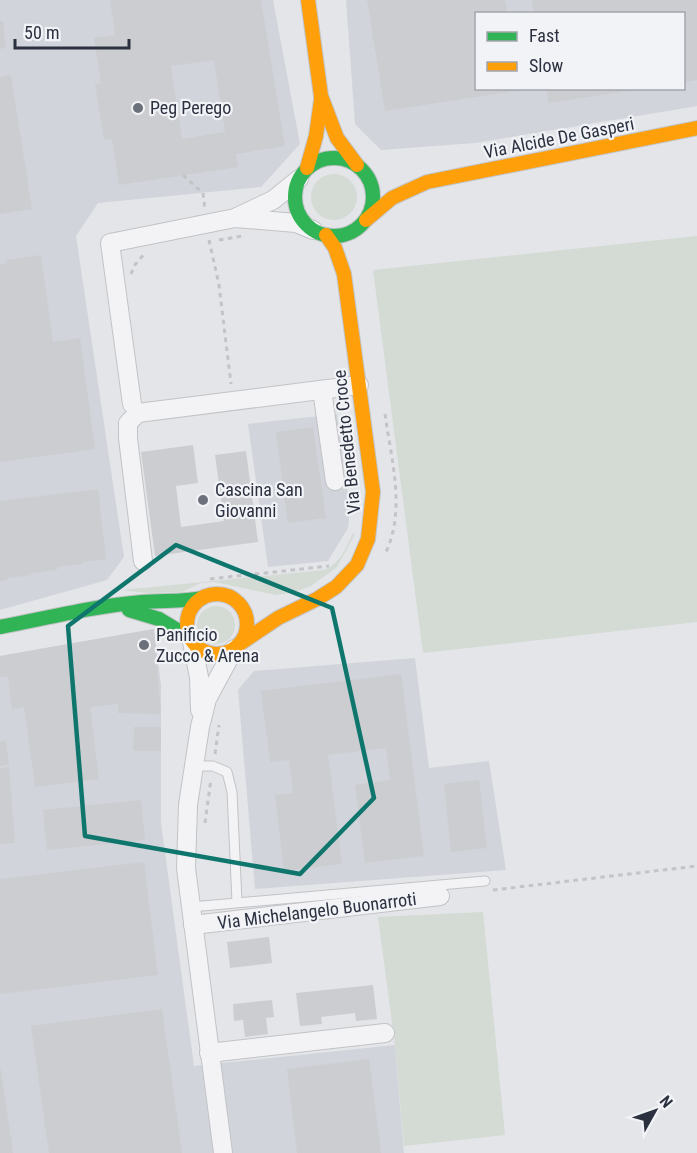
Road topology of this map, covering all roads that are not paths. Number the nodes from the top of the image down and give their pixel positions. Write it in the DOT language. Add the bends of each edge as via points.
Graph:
graph roads {
  1 [pos="308,0"];
  2 [pos="321,96"];
  3 [pos="697,128"];
  4 [pos="359,167"];
  5 [pos="303,174"];
  6 [pos="380,175"];
  7 [pos="400,180"];
  8 [pos="428,182"];
  9 [pos="235,218"];
  10 [pos="363,223"];
  11 [pos="320,233"];
  12 [pos="344,274"];
  13 [pos="359,385"];
  14 [pos="322,390"];
  15 [pos="132,404"];
  16 [pos="335,481"];
  17 [pos="143,561"];
  18 [pos="202,598"];
  19 [pos="231,598"];
  20 [pos="252,602"];
  21 [pos="275,604"];
  22 [pos="114,607"];
  23 [pos="298,607"];
  24 [pos="0,627"];
  25 [pos="191,640"];
  26 [pos="236,647"];
  27 [pos="200,727"];
  28 [pos="194,766"];
  29 [pos="484,881"];
  30 [pos="440,896"];
  31 [pos="237,902"];
  32 [pos="192,916"];
  33 [pos="385,1033"];
  34 [pos="209,1053"];
  35 [pos="222,1153"];
  1 -- 2 [label="street"];
  2 -- 4 [label="street" via="337,138"];
  2 -- 5 [label="street" via="316,136"];
  3 -- 8 [label="street, Via Alcide De Gasperi"];
  4 -- 5 [label="street" via="340,158 326,158"];
  4 -- 6 [label="street"];
  4 -- 10 [label="street" via="372,188 372,207"];
  5 -- 9 [label="street" via="273,200"];
  5 -- 11 [label="street" via="295,204 303,221"];
  7 -- 8 [label="street, Via Alcide De Gasperi"];
  8 -- 10 [label="street, Via Alcide De Gasperi" via="392,198"];
  9 -- 11 [label="street" via="296,223"];
  9 -- 15 [label="street" via="110,243"];
  10 -- 11 [label="street" via="348,234"];
  10 -- 12 [label="street, Via Benedetto Croce" via="350,248"];
  11 -- 12 [label="street, Via Benedetto Croce" via="335,248"];
  12 -- 13 [label="street, Via Benedetto Croce"];
  13 -- 14 [label="street"];
  13 -- 23 [label="street, Via Benedetto Croce" via="374,492 366,551 349,577 320,598"];
  14 -- 16 [label="street"];
  14 -- 17 [label="street" via="138,413 128,423 128,438"];
  18 -- 19 [label="street" via="218,594"];
  18 -- 22 [label="street"];
  18 -- 25 [label="street" via="187,616"];
  19 -- 20 [label="street"];
  19 -- 26 [label="street" via="246,617 246,632"];
  21 -- 23 [label="street"];
  22 -- 24 [label="street"];
  22 -- 25 [label="street" via="151,615"];
  23 -- 26 [label="street, Via Benedetto Croce"];
  25 -- 26 [label="street" via="199,649 213,654 225,654"];
  25 -- 27 [label="street, Via Michelangelo Buonarroti" via="199,677"];
  26 -- 27 [label="street, Via Michelangelo Buonarroti" via="207,699"];
  27 -- 28 [label="street, Via Michelangelo Buonarroti"];
  28 -- 31 [label="lane" via="213,766 226,772 232,792"];
  28 -- 32 [label="street, Via Michelangelo Buonarroti" via="186,868"];
  29 -- 31 [label="lane"];
  30 -- 32 [label="street, Via Michelangelo Buonarroti"];
  31 -- 32 [label="lane"];
  32 -- 34 [label="street, Via Michelangelo Buonarroti"];
  33 -- 34 [label="street"];
  34 -- 35 [label="street, Via Michelangelo Buonarroti"];
}
